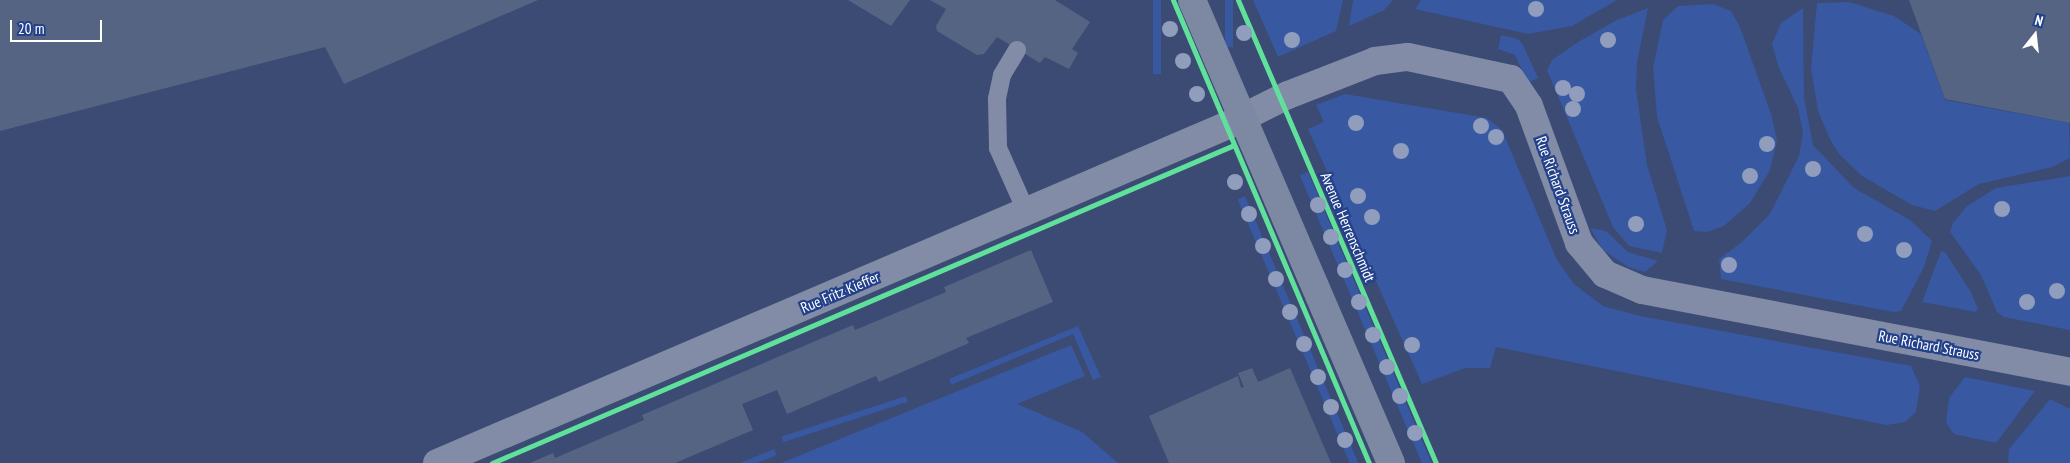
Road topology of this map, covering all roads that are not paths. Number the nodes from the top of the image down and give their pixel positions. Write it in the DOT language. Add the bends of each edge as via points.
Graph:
graph roads {
  1 [pos="1192,0"];
  2 [pos="1017,50"];
  3 [pos="1242,117"];
  4 [pos="1027,212"];
  5 [pos="2070,372"];
  6 [pos="437,463"];
  7 [pos="1391,463"];
  1 -- 3 [label="main road"];
  2 -- 4 [label="lane" via="1000,83 997,99 998,148"];
  3 -- 4 [label="street, Rue Fritz Kieffer"];
  3 -- 5 [label="street, Rue Richard Strauss" via="1375,61 1408,57 1511,79 1529,106 1579,243 1605,274 1642,290 1670,296"];
  3 -- 7 [label="main road"];
  4 -- 6 [label="street, Rue Fritz Kieffer"];
}
